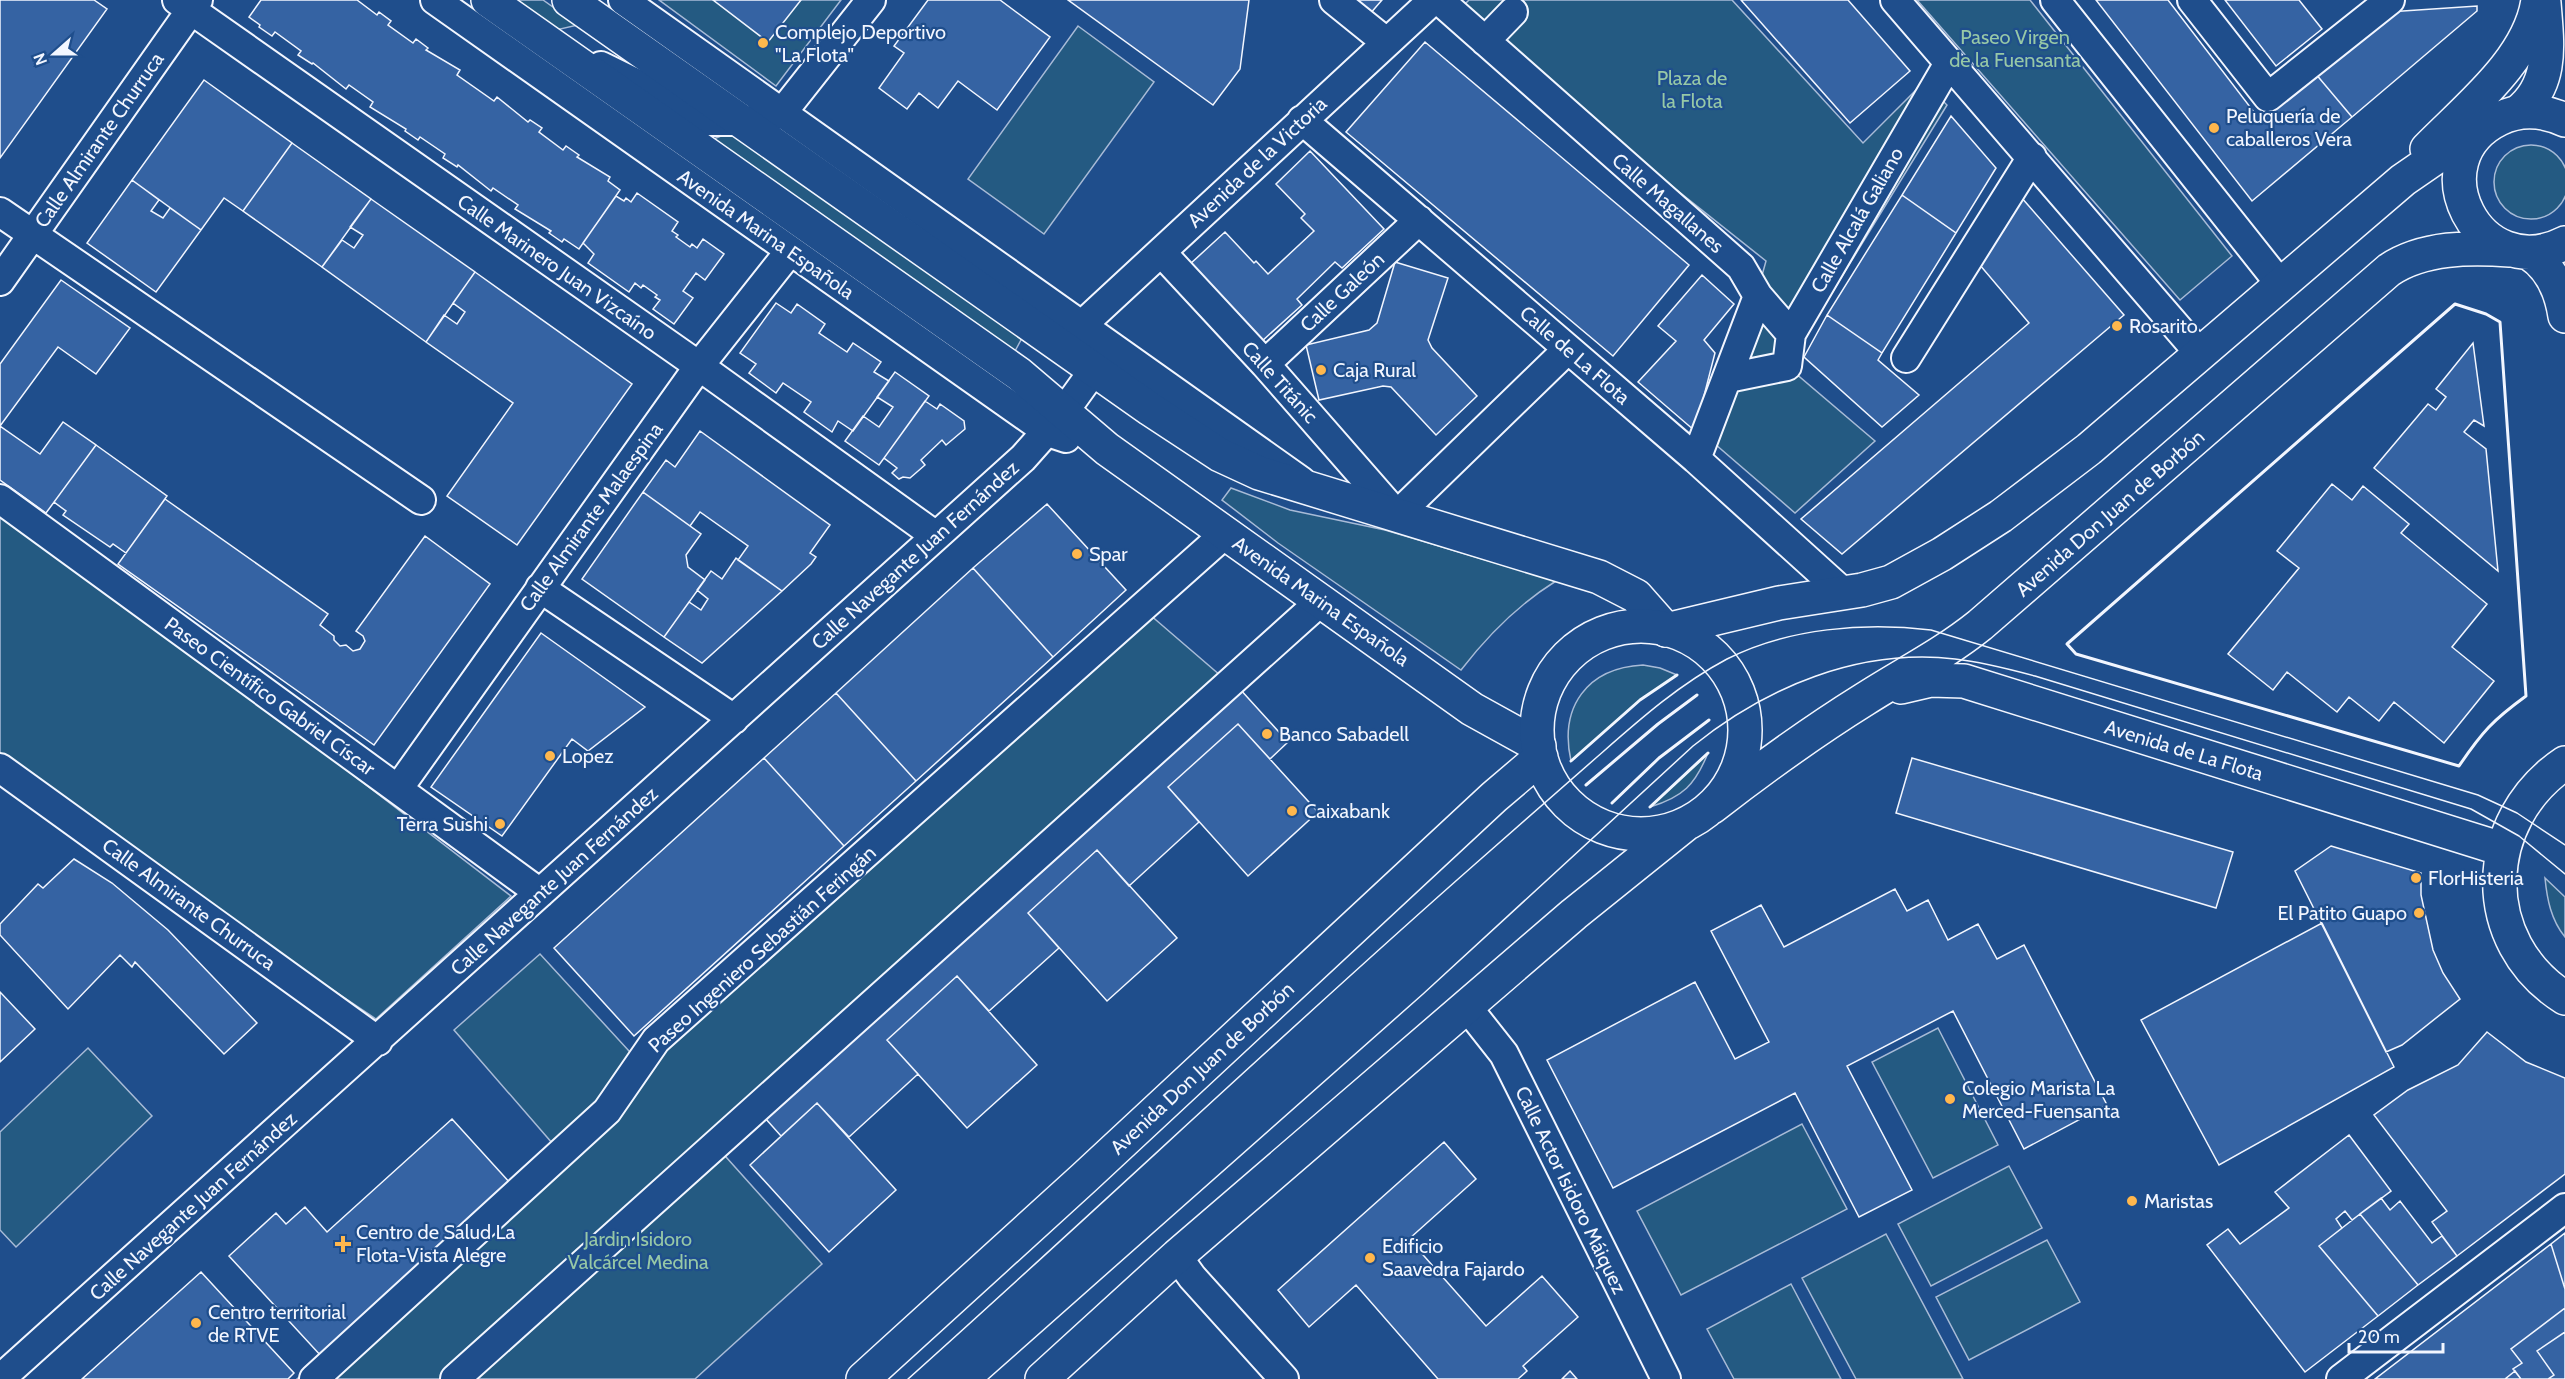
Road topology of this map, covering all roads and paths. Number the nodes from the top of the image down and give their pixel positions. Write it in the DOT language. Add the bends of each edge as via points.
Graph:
graph roads {
  1 [pos="435,0"];
  2 [pos="488,0"];
  3 [pos="569,0"];
  4 [pos="623,0"];
  5 [pos="871,0"];
  6 [pos="1334,0"];
  7 [pos="1433,0"];
  8 [pos="1439,0"];
  9 [pos="1895,0"];
  10 [pos="2055,0"];
  11 [pos="2192,0"];
  12 [pos="2390,0"];
  13 [pos="2538,0"];
  14 [pos="2544,0"];
  15 [pos="189,3"];
  16 [pos="1514,12"];
  17 [pos="542,38"];
  18 [pos="1485,41"];
  19 [pos="1386,42"];
  20 [pos="1949,63"];
  21 [pos="2518,112"];
  22 [pos="781,114"];
  23 [pos="1302,120"];
  24 [pos="2565,120"];
  25 [pos="739,122"];
  26 [pos="2483,129"];
  27 [pos="2032,157"];
  28 [pos="0,212"];
  29 [pos="2364,214"];
  30 [pos="1419,220"];
  31 [pos="32,235"];
  32 [pos="2565,243"];
  33 [pos="790,251"];
  34 [pos="2520,251"];
  35 [pos="1161,252"];
  36 [pos="0,281"];
  37 [pos="2281,285"];
  38 [pos="1758,296"];
  39 [pos="2565,316"];
  40 [pos="1081,326"];
  41 [pos="1791,334"];
  42 [pos="1568,349"];
  43 [pos="2201,355"];
  44 [pos="1906,358"];
  45 [pos="1265,364"];
  46 [pos="699,366"];
  47 [pos="1094,370"];
  48 [pos="1728,378"];
  49 [pos="1055,423"];
  50 [pos="1696,459"];
  51 [pos="1312,489"];
  52 [pos="0,499"];
  53 [pos="421,500"];
  54 [pos="1397,515"];
  55 [pos="1226,533"];
  56 [pos="936,536"];
  57 [pos="540,588"];
  58 [pos="1844,593"];
  59 [pos="1321,601"];
  60 [pos="1666,630"];
  61 [pos="1863,700"];
  62 [pos="734,719"];
  63 [pos="1540,751"];
  64 [pos="2561,764"];
  65 [pos="0,768"];
  66 [pos="398,789"];
  67 [pos="1699,815"];
  68 [pos="2502,849"];
  69 [pos="540,893"];
  70 [pos="2565,998"];
  71 [pos="1467,1007"];
  72 [pos="378,1041"];
  73 [pos="2565,1208"];
  74 [pos="1178,1256"];
  75 [pos="0,1378"];
  76 [pos="314,1379"];
  77 [pos="455,1379"];
  78 [pos="863,1379"];
  79 [pos="1042,1379"];
  80 [pos="1284,1379"];
  81 [pos="1666,1379"];
  82 [pos="2341,1379"];
  1 -- 33 [label="street, Avenida Marina Española"];
  2 -- 17 [label="main road, Avenida Marina Española"];
  3 -- 25 [label="main road"];
  4 -- 22 [label="street"];
  5 -- 22 [label="street"];
  6 -- 19 [label="street"];
  7 -- 19 [label="street, Avenida de la Victoria"];
  8 -- 18 [label="street, Calle Magallanes"];
  9 -- 20 [label="street"];
  10 -- 37 [label="street"];
  11 -- 12 [label="street" via="2268,97"];
  13 -- 29 [label="main road" via="2532,25 2506,66"];
  14 -- 21 [label="main road" via="2546,69 2538,90"];
  15 -- 31 [label="street, Calle Almirante Churruca"];
  15 -- 46 [label="street, Calle Marinero Juan Vizcaíno"];
  16 -- 18 [label="street"];
  17 -- 25 [label="street, Avenida Marina Española" via="656,93 692,116 704,121"];
  17 -- 49 [label="main road, Avenida Marina Española" via="1018,374"];
  18 -- 38 [label="street, Calle Magallanes" via="1741,267"];
  19 -- 23 [label="street, Avenida de la Victoria"];
  20 -- 27 [label="street"];
  20 -- 41 [label="street, Calle Alcalá Galiano"];
  21 -- 24 [label="main road" via="2542,112"];
  21 -- 26 [label="main road"];
  22 -- 25 [label="street, Avenida Marina Española"];
  22 -- 40 [label="street"];
  23 -- 30 [label="street, Calle de La Flota"];
  23 -- 35 [label="street, Avenida de la Victoria"];
  25 -- 47 [label="main road"];
  26 -- 29 [label="main road" via="2424,165"];
  26 -- 34 [label="main road" via="2463,160 2461,197 2478,230 2498,245"];
  27 -- 43 [label="street"];
  27 -- 44 [label="street"];
  28 -- 31 [label="street"];
  29 -- 37 [label="main road"];
  30 -- 42 [label="street, Calle de La Flota"];
  30 -- 45 [label="street, Calle Galeón"];
  31 -- 36 [label="street, Calle Almirante Churruca"];
  31 -- 53 [label="street"];
  32 -- 34 [label="main road, Avenida Don Juan de Borbón" via="2542,252"];
  33 -- 46 [label="street, Calle Almirante Malaespina"];
  33 -- 49 [label="street, Avenida Marina Española"];
  34 -- 39 [label="main road" via="2541,262 2553,278"];
  34 -- 61 [label="main road, Avenida Don Juan de Borbón" via="2441,252 2412,258 2394,267 1980,625"];
  35 -- 40 [label="street, Avenida de la Victoria"];
  35 -- 45 [label="street, Calle Titánic"];
  37 -- 43 [label="main road"];
  38 -- 41 [label="street"];
  38 -- 48 [label="street"];
  40 -- 51 [label="street"];
  41 -- 48 [label="street" via="1787,366"];
  42 -- 50 [label="street, Calle de La Flota"];
  42 -- 54 [label="street"];
  43 -- 58 [label="main road" via="2089,449 1964,541 1891,582"];
  45 -- 54 [label="street, Calle Titánic"];
  46 -- 56 [label="street, Calle Marinero Juan Vizcaíno"];
  46 -- 57 [label="street, Calle Almirante Malaespina"];
  47 -- 49 [label="street, Calle Navegante Juan Fernández"];
  47 -- 51 [label="main road" via="1220,455 1259,473"];
  48 -- 50 [label="street"];
  49 -- 55 [label="main road, Avenida Marina Española" via="1107,449"];
  49 -- 56 [label="street, Calle Navegante Juan Fernández" via="1023,458"];
  50 -- 58 [label="street, Calle de La Flota"];
  51 -- 54 [label="main road"];
  52 -- 66 [label="street, Paseo Científico Gabriel Císcar"];
  54 -- 60 [label="main road" via="1599,577 1636,596"];
  55 -- 59 [label="main road, Avenida Marina Española"];
  55 -- 76 [label="street, Paseo Ingeniero Sebastián Feringán" via="656,1041 607,1111"];
  56 -- 62 [label="street, Calle Navegante Juan Fernández"];
  57 -- 62 [label="street"];
  57 -- 66 [label="street, Calle Almirante Malaespina"];
  58 -- 60 [label="main road" via="1770,605"];
  59 -- 63 [label="main road, Avenida Marina Española" via="1472,709"];
  59 -- 77 [label="street"];
  60 -- 63 [label="main road" via="1626,627 1607,632 1575,650 1551,679 1543,696 1537,729"];
  60 -- 67 [label="main road" via="1706,649 1720,663 1743,710 1743,752 1736,772 1726,791"];
  61 -- 67 [label="main road, Avenida Don Juan de Borbón"];
  61 -- 68 [label="main road, Avenida de La Flota" via="1918,683 1964,681"];
  62 -- 69 [label="street, Calle Navegante Juan Fernández"];
  63 -- 67 [label="main road" via="1558,792 1578,812 1602,827 1630,834 1659,833"];
  63 -- 78 [label="main road, Avenida Don Juan de Borbón"];
  64 -- 68 [label="main road" via="2525,799"];
  65 -- 72 [label="street, Calle Almirante Churruca"];
  66 -- 69 [label="street, Paseo Científico Gabriel Císcar"];
  67 -- 71 [label="main road, Avenida Don Juan de Borbón" via="1611,883"];
  68 -- 70 [label="main road" via="2499,883 2509,931 2535,973"];
  69 -- 72 [label="street, Calle Navegante Juan Fernández"];
  71 -- 74 [label="main road, Avenida Don Juan de Borbón"];
  71 -- 81 [label="street, Calle Actor Isidoro Máiquez" via="1504,1054"];
  72 -- 75 [label="street, Calle Navegante Juan Fernández"];
  73 -- 82 [label="street"];
  74 -- 79 [label="main road, Avenida Don Juan de Borbón"];
  74 -- 80 [label="street" via="1192,1277"];
}
